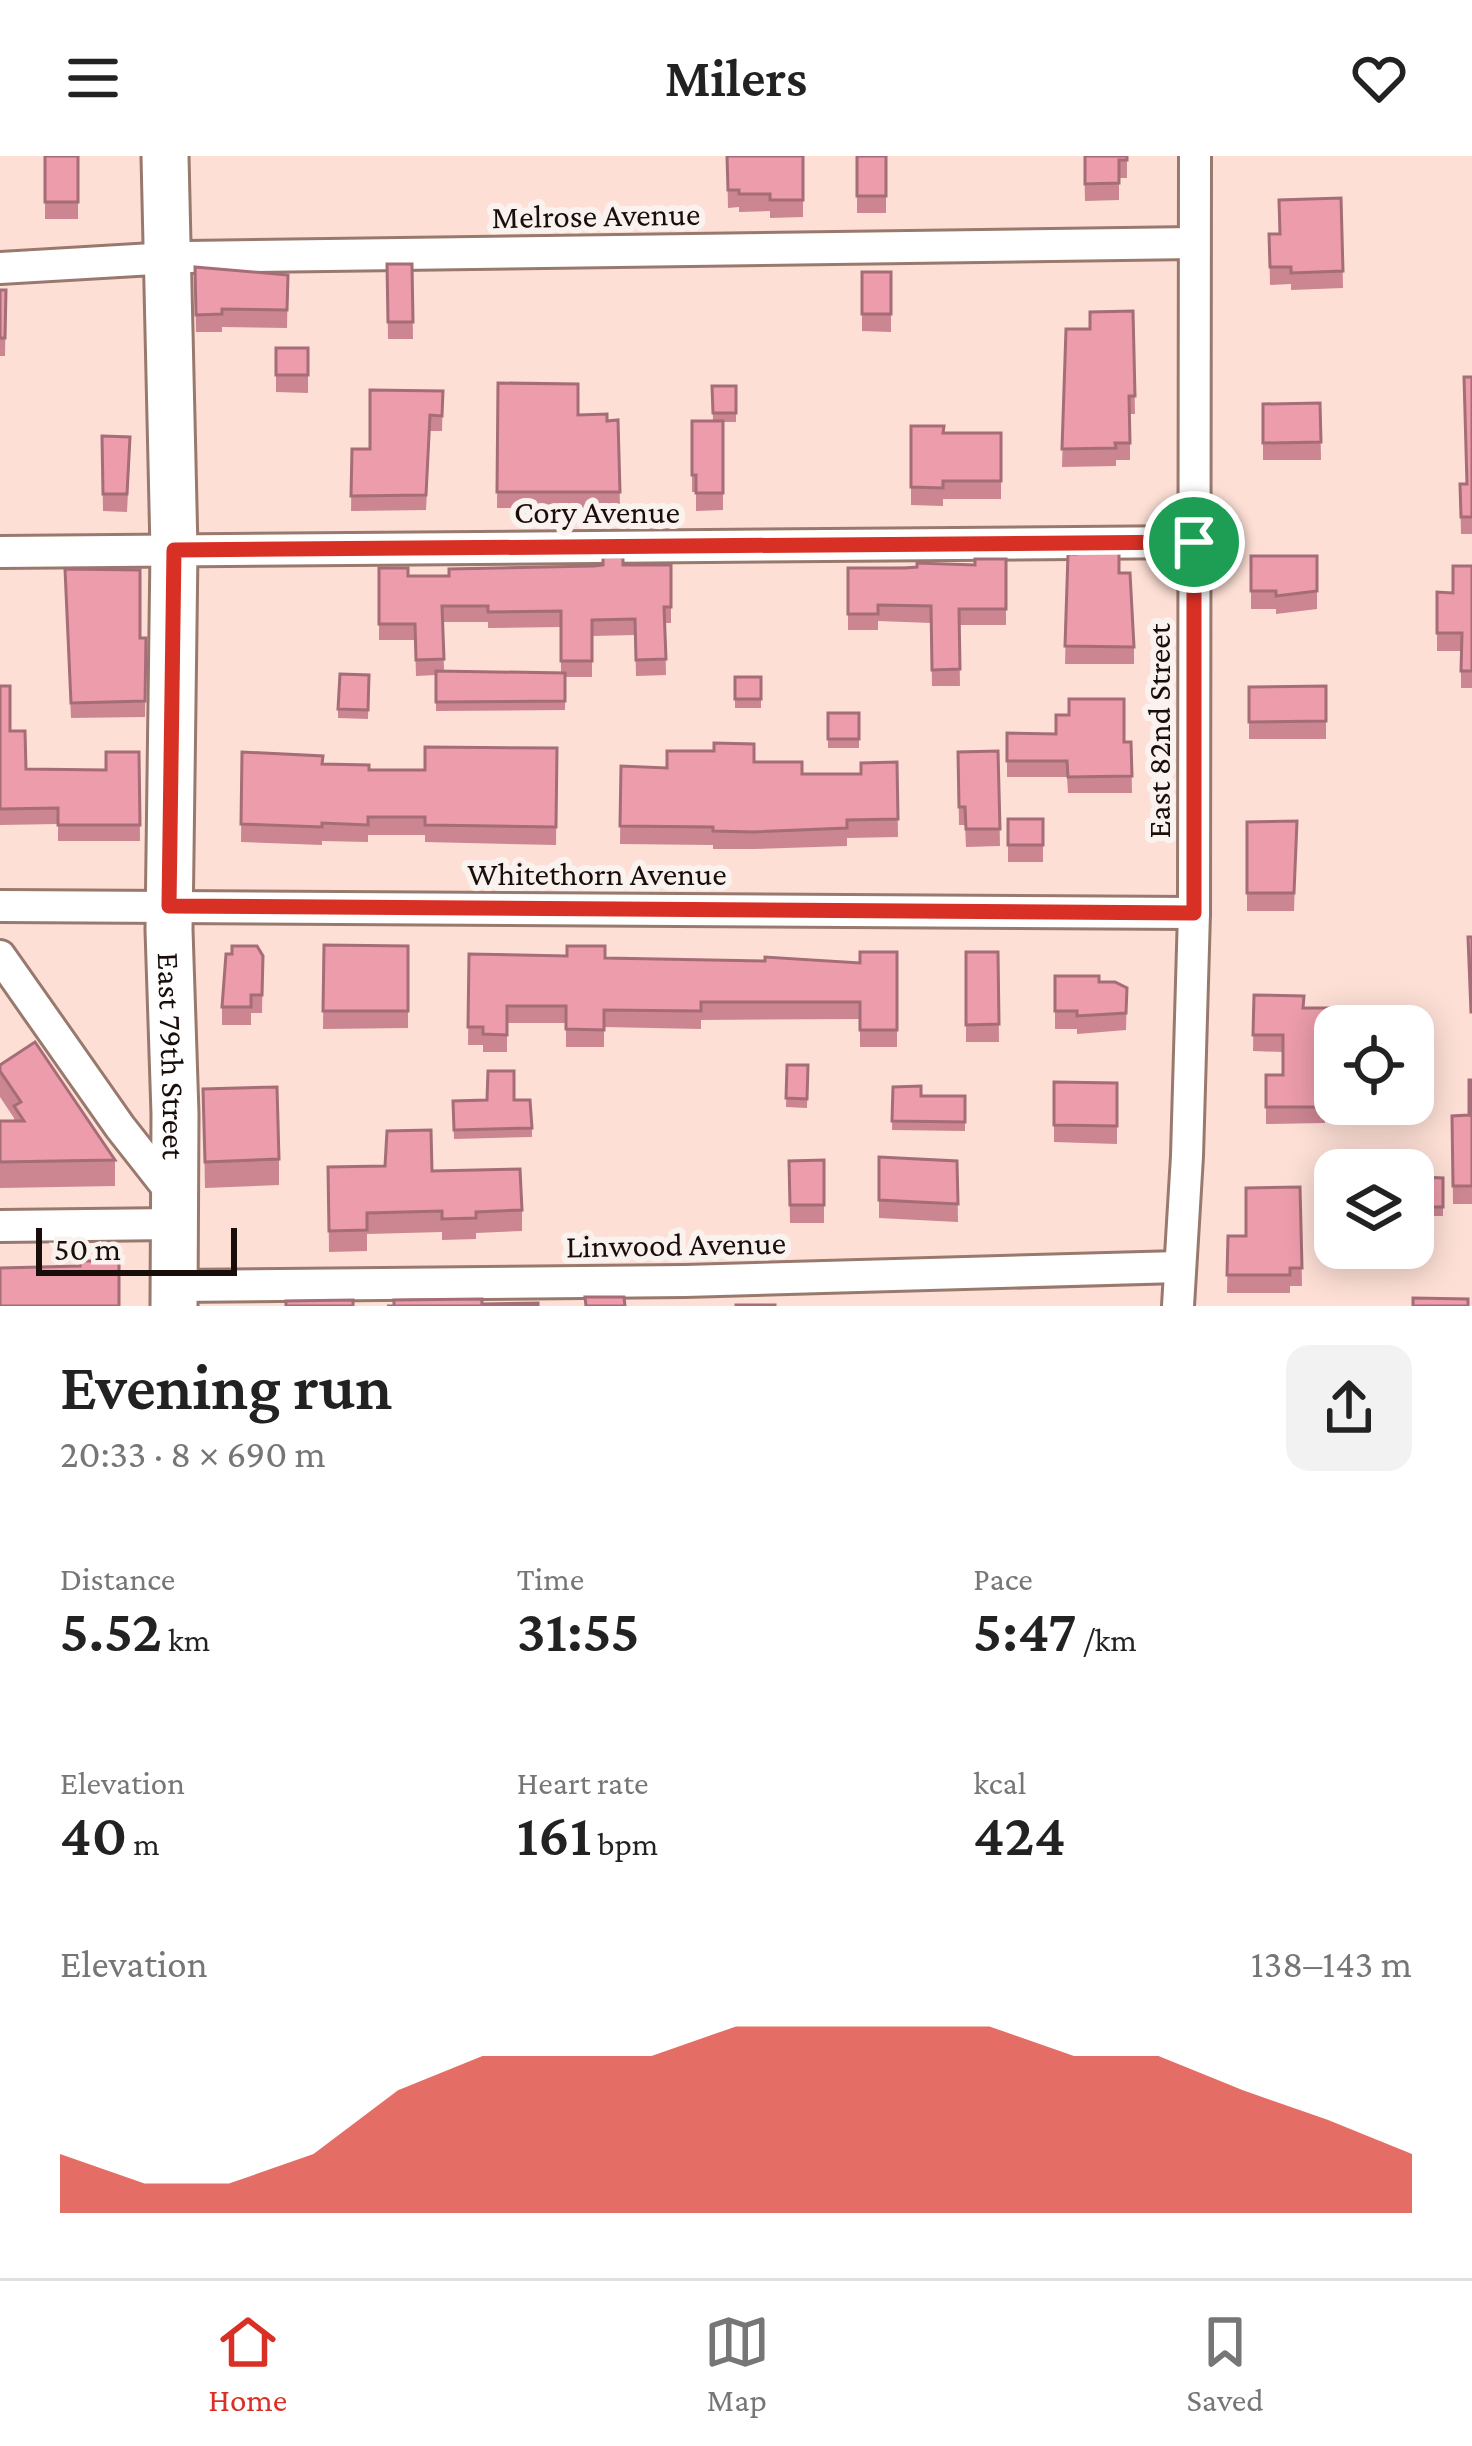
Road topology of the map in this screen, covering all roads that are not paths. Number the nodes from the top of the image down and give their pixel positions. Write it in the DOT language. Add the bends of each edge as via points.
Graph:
graph roads {
  1 [pos="165,156"];
  2 [pos="1195,156"];
  3 [pos="1194,243"];
  4 [pos="166,258"];
  5 [pos="0,268"];
  6 [pos="1194,542"];
  7 [pos="174,550"];
  8 [pos="0,552"];
  9 [pos="0,906"];
  10 [pos="169,906"];
  11 [pos="1194,913"];
  12 [pos="0,956"];
  13 [pos="175,1210"];
  14 [pos="0,1226"];
  15 [pos="1179,1267"];
  16 [pos="685,1294"];
  17 [pos="174,1296"];
  18 [pos="1178,1306"];
  1 -- 4 [label="main road, East 79th Street"];
  2 -- 3 [label="street, East 82nd Street"];
  3 -- 4 [label="street, Melrose Avenue"];
  3 -- 6 [label="street, East 82nd Street"];
  4 -- 5 [label="street, Melrose Avenue"];
  4 -- 7 [label="main road, East 79th Street"];
  6 -- 7 [label="street, Cory Avenue"];
  6 -- 11 [label="street, East 82nd Street"];
  7 -- 8 [label="street, Cory Avenue"];
  7 -- 10 [label="main road, East 79th Street"];
  9 -- 10 [label="street, Whitethorn Avenue"];
  10 -- 11 [label="street, Whitethorn Avenue"];
  10 -- 13 [label="main road, East 79th Street"];
  11 -- 15 [label="street, East 82nd Street"];
  12 -- 13 [label="street"];
  13 -- 14 [label="street"];
  13 -- 17 [label="main road, East 79th Street"];
  15 -- 16 [label="street, Linwood Avenue"];
  15 -- 18 [label="street, East 82nd Street"];
  16 -- 17 [label="street, Linwood Avenue"];
}
